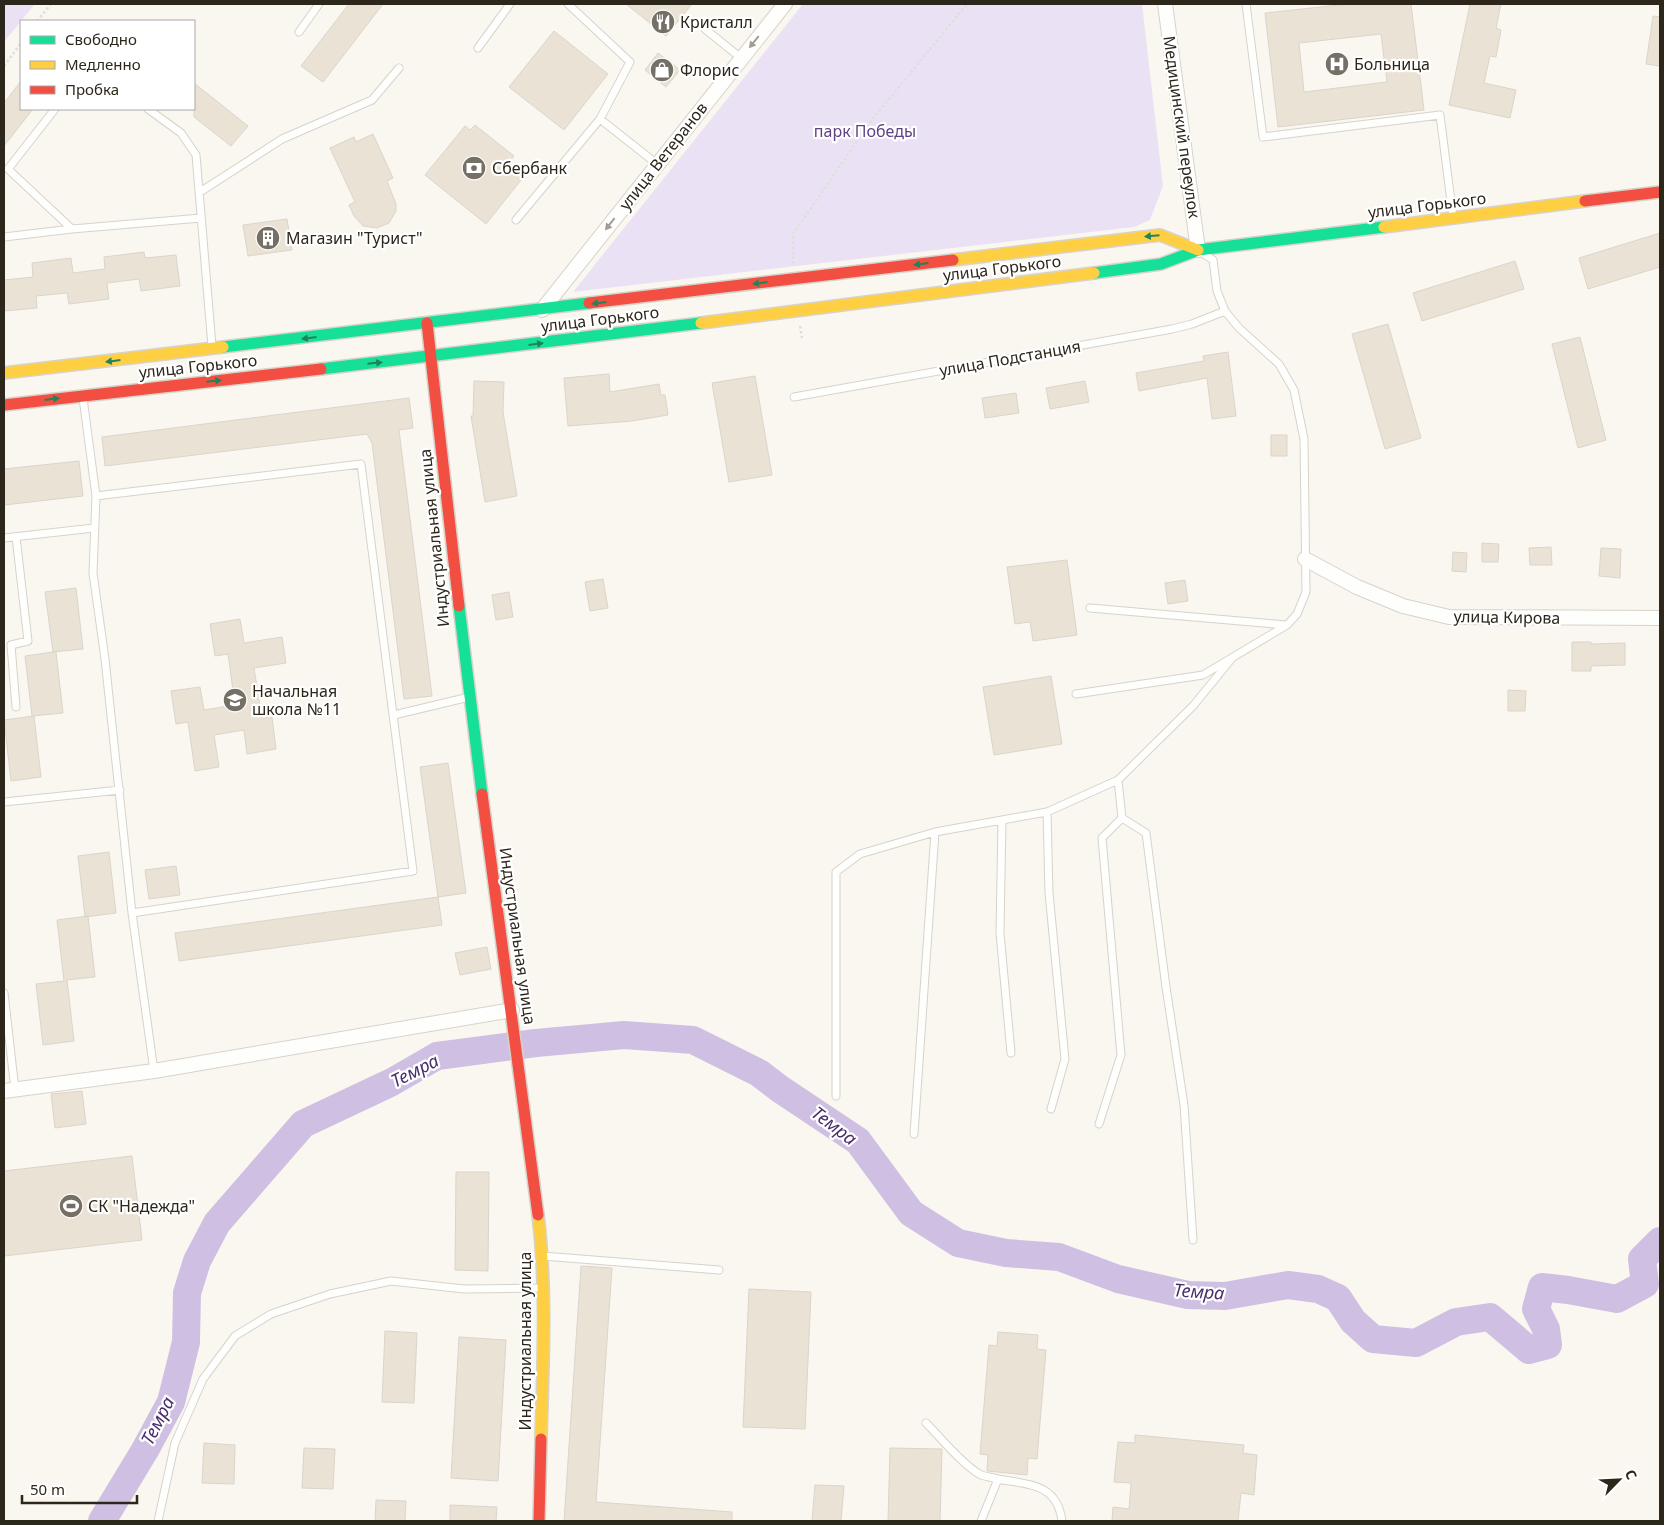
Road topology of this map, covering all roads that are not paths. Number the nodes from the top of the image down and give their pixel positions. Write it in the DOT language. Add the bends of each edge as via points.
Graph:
graph roads {
  1 [pos="320,4"];
  2 [pos="510,4"];
  3 [pos="568,4"];
  4 [pos="785,4"];
  5 [pos="1165,4"];
  6 [pos="1246,4"];
  7 [pos="705,29"];
  8 [pos="299,32"];
  9 [pos="478,48"];
  10 [pos="742,58"];
  11 [pos="398,68"];
  12 [pos="54,110"];
  13 [pos="149,110"];
  14 [pos="600,120"];
  15 [pos="657,164"];
  16 [pos="200,192"];
  17 [pos="1660,192"];
  18 [pos="201,218"];
  19 [pos="1453,218"];
  20 [pos="516,220"];
  21 [pos="72,229"];
  22 [pos="4,237"];
  23 [pos="1198,250"];
  24 [pos="542,310"];
  25 [pos="1224,311"];
  26 [pos="427,323"];
  27 [pos="212,349"];
  28 [pos="430,357"];
  29 [pos="4,373"];
  30 [pos="82,395"];
  31 [pos="794,397"];
  32 [pos="4,405"];
  33 [pos="96,496"];
  34 [pos="94,528"];
  35 [pos="16,537"];
  36 [pos="4,538"];
  37 [pos="1305,559"];
  38 [pos="1090,608"];
  39 [pos="1660,618"];
  40 [pos="1287,625"];
  41 [pos="1232,658"];
  42 [pos="1076,694"];
  43 [pos="469,697"];
  44 [pos="16,707"];
  45 [pos="394,715"];
  46 [pos="1118,780"];
  47 [pos="120,790"];
  48 [pos="4,802"];
  49 [pos="1047,812"];
  50 [pos="1122,818"];
  51 [pos="1002,820"];
  52 [pos="935,832"];
  53 [pos="132,913"];
  54 [pos="4,993"];
  55 [pos="512,1010"];
  56 [pos="1011,1053"];
  57 [pos="154,1071"];
  58 [pos="9,1091"];
  59 [pos="836,1096"];
  60 [pos="1051,1109"];
  61 [pos="1099,1124"];
  62 [pos="914,1134"];
  63 [pos="1192,1240"];
  64 [pos="542,1256"];
  65 [pos="720,1270"];
  66 [pos="543,1288"];
  67 [pos="926,1423"];
  68 [pos="998,1479"];
  69 [pos="158,1521"];
  70 [pos="539,1521"];
  71 [pos="981,1521"];
  72 [pos="1062,1521"];
  1 -- 8 [label="lane"];
  2 -- 9 [label="lane"];
  3 -- 14 [label="lane" via="630,62"];
  4 -- 10 [label="street, улица Ветеранов, one-way"];
  5 -- 23 [label="street, Медицинский переулок"];
  6 -- 19 [label="lane" via="1263,137 1440,115"];
  7 -- 10 [label="lane"];
  10 -- 15 [label="street, улица Ветеранов"];
  11 -- 16 [label="lane" via="372,100 282,139"];
  12 -- 21 [label="lane" via="8,169"];
  13 -- 16 [label="lane" via="181,133 196,155"];
  14 -- 15 [label="lane"];
  14 -- 20 [label="lane"];
  15 -- 24 [label="street, улица Ветеранов, one-way"];
  16 -- 18 [label="lane"];
  17 -- 19 [label="main road, улица Горького"];
  18 -- 21 [label="lane"];
  18 -- 27 [label="lane"];
  19 -- 23 [label="main road, улица Горького"];
  21 -- 22 [label="lane"];
  23 -- 24 [label="main road, улица Горького, one-way" via="1160,235"];
  23 -- 25 [label="lane" via="1213,260 1217,291"];
  28 -- 23 [label="main road, улица Горького, one-way" via="1162,264"];
  24 -- 26 [label="main road, улица Горького"];
  25 -- 31 [label="lane, улица Подстанция" via="1172,329"];
  25 -- 37 [label="lane" via="1279,364 1294,390 1304,440"];
  26 -- 27 [label="main road, улица Горького, one-way"];
  26 -- 28 [label="main road, Индустриальная улица"];
  27 -- 29 [label="main road, улица Горького, one-way"];
  30 -- 28 [label="main road, улица Горького, one-way"];
  28 -- 43 [label="main road, Индустриальная улица"];
  32 -- 30 [label="main road, улица Горького, one-way"];
  30 -- 33 [label="lane"];
  33 -- 34 [label="lane"];
  33 -- 45 [label="lane" via="362,464"];
  34 -- 35 [label="lane"];
  34 -- 47 [label="lane" via="93,572"];
  35 -- 36 [label="lane"];
  35 -- 44 [label="lane" via="28,641 11,645"];
  37 -- 39 [label="street, улица Кирова" via="1357,587 1403,606 1449,617"];
  37 -- 40 [label="lane" via="1306,592 1297,614"];
  38 -- 40 [label="lane"];
  40 -- 41 [label="lane"];
  41 -- 42 [label="lane" via="1203,675"];
  41 -- 46 [label="lane" via="1193,706"];
  43 -- 45 [label="lane"];
  43 -- 55 [label="main road, Индустриальная улица"];
  45 -- 53 [label="lane" via="413,871"];
  46 -- 49 [label="lane"];
  46 -- 50 [label="lane"];
  47 -- 48 [label="lane"];
  47 -- 53 [label="lane"];
  49 -- 51 [label="lane"];
  49 -- 60 [label="lane" via="1049,894 1065,1059"];
  50 -- 61 [label="lane" via="1102,838 1121,1055"];
  50 -- 63 [label="lane" via="1146,833 1184,1105"];
  51 -- 52 [label="lane"];
  51 -- 56 [label="lane" via="1000,933"];
  52 -- 59 [label="lane" via="860,854 836,872"];
  52 -- 62 [label="lane"];
  53 -- 57 [label="lane"];
  54 -- 58 [label="lane"];
  55 -- 57 [label="street"];
  55 -- 64 [label="main road, Индустриальная улица"];
  57 -- 58 [label="street"];
  64 -- 65 [label="lane"];
  64 -- 66 [label="main road, Индустриальная улица"];
  66 -- 69 [label="lane" via="464,1289 391,1281 330,1294 271,1314 235,1336 203,1379 175,1443"];
  66 -- 70 [label="main road, Индустриальная улица"];
  67 -- 68 [label="lane" via="965,1463 982,1475"];
  68 -- 71 [label="lane"];
  68 -- 72 [label="lane" via="1047,1491 1055,1498"];
}
